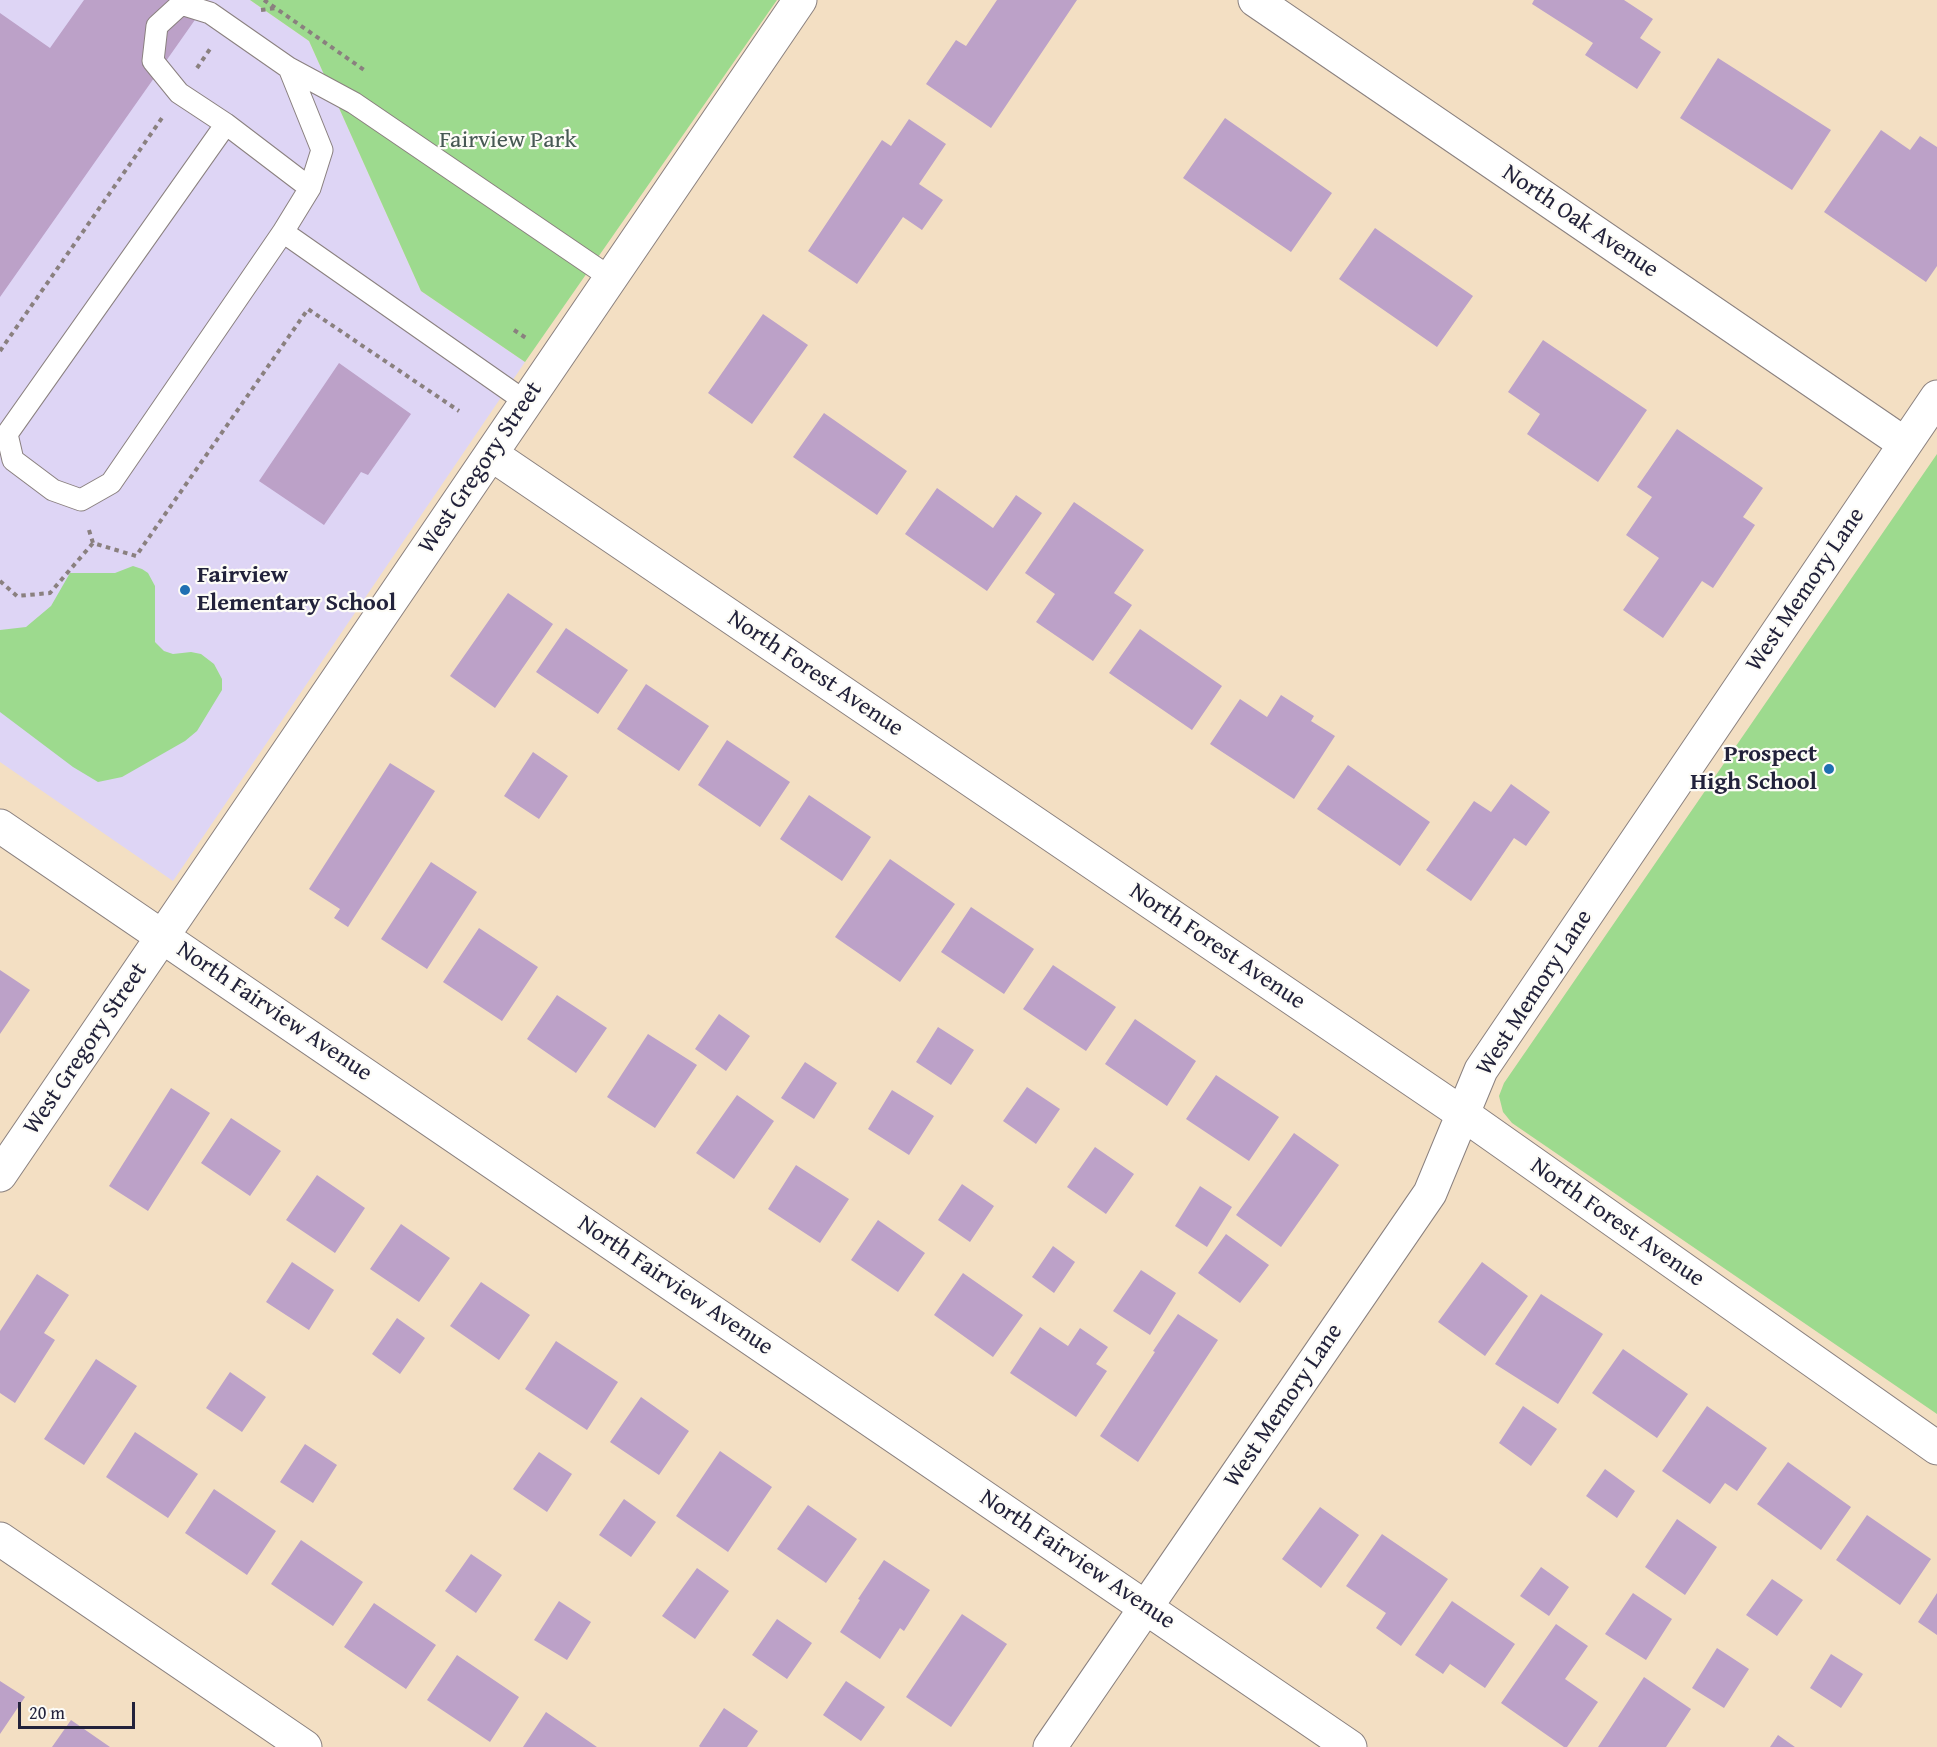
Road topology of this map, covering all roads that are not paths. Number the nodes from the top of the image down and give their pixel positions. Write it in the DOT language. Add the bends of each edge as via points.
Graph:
graph roads {
  1 [pos="800,0"];
  2 [pos="1255,0"];
  3 [pos="289,68"];
  4 [pos="226,124"];
  5 [pos="310,188"];
  6 [pos="283,232"];
  7 [pos="611,278"];
  8 [pos="1937,397"];
  9 [pos="526,402"];
  10 [pos="1905,444"];
  11 [pos="491,454"];
  12 [pos="0,826"];
  13 [pos="163,936"];
  14 [pos="1463,1114"];
  15 [pos="0,1174"];
  16 [pos="1937,1448"];
  17 [pos="0,1539"];
  18 [pos="1146,1607"];
  19 [pos="305,1747"];
  20 [pos="1050,1747"];
  21 [pos="1350,1747"];
  1 -- 7 [label="street, West Gregory Street"];
  2 -- 10 [label="street, North Oak Avenue"];
  3 -- 4 [label="lane" via="210,12 181,4 158,26 153,61 179,93"];
  3 -- 5 [label="lane" via="322,150"];
  3 -- 7 [label="lane" via="354,103"];
  4 -- 5 [label="lane"];
  4 -- 6 [label="lane" via="7,434 13,460 53,490 81,500 111,483"];
  5 -- 6 [label="lane"];
  6 -- 9 [label="lane"];
  7 -- 9 [label="street, West Gregory Street"];
  8 -- 10 [label="street, West Memory Lane"];
  9 -- 11 [label="street, West Gregory Street"];
  10 -- 14 [label="street, West Memory Lane" via="1481,1070"];
  11 -- 13 [label="street, West Gregory Street"];
  11 -- 14 [label="street, North Forest Avenue"];
  12 -- 13 [label="street, North Fairview Avenue"];
  13 -- 15 [label="street, West Gregory Street"];
  13 -- 18 [label="street, North Fairview Avenue"];
  14 -- 16 [label="street, North Forest Avenue"];
  14 -- 18 [label="street, West Memory Lane" via="1430,1192"];
  17 -- 19 [label="street"];
  18 -- 20 [label="street, West Memory Lane"];
  18 -- 21 [label="street, North Fairview Avenue"];
}
